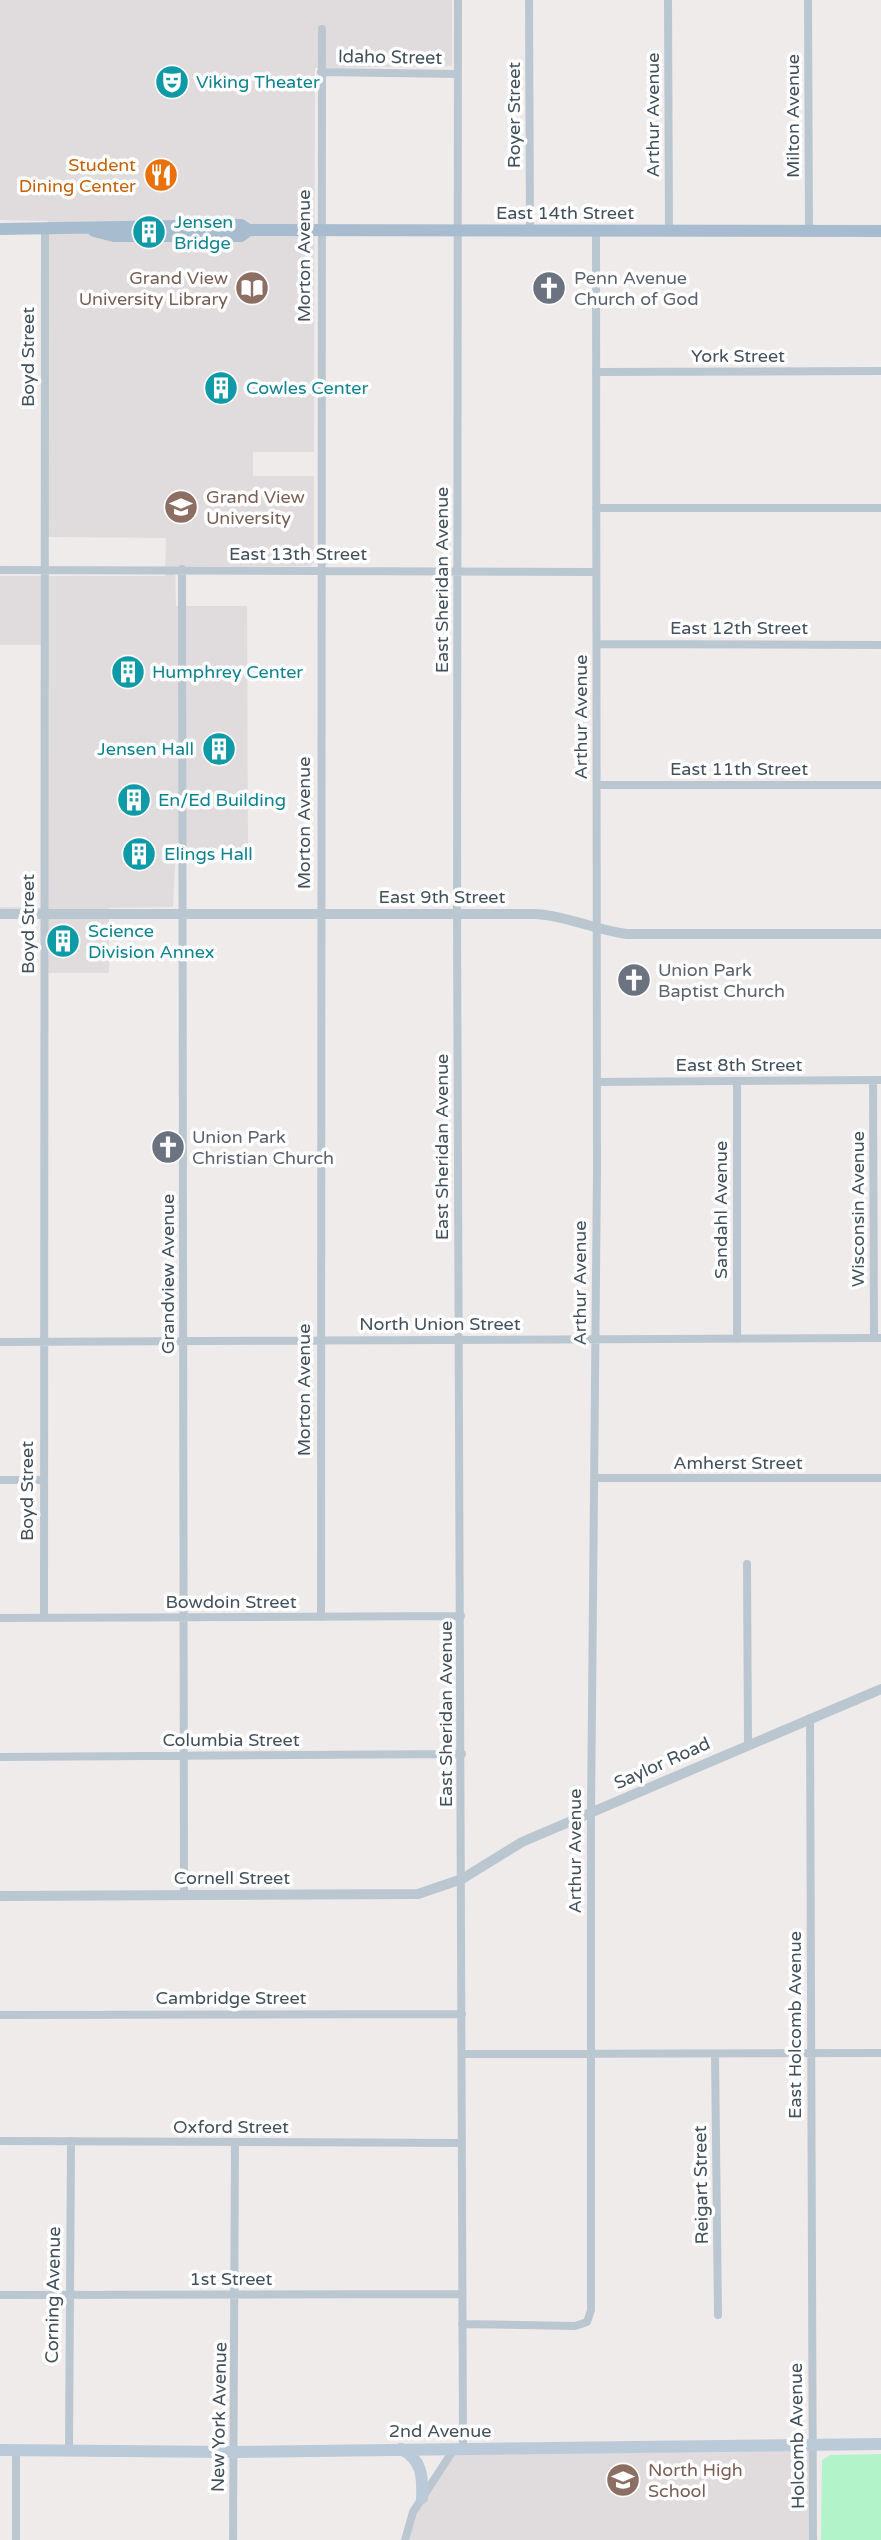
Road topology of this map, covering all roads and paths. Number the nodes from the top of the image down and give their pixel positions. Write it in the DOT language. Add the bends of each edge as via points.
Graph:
graph roads {
  1 [pos="458,0"];
  2 [pos="529,0"];
  3 [pos="668,0"];
  4 [pos="808,0"];
  5 [pos="322,29"];
  6 [pos="321,72"];
  7 [pos="458,74"];
  8 [pos="0,229"];
  9 [pos="44,229"];
  10 [pos="319,230"];
  11 [pos="458,230"];
  12 [pos="530,230"];
  13 [pos="596,231"];
  14 [pos="669,231"];
  15 [pos="809,231"];
  16 [pos="881,231"];
  17 [pos="881,371"];
  18 [pos="596,372"];
  19 [pos="596,508"];
  20 [pos="881,508"];
  21 [pos="182,569"];
  22 [pos="0,570"];
  23 [pos="44,570"];
  24 [pos="321,570"];
  25 [pos="458,571"];
  26 [pos="596,572"];
  27 [pos="597,644"];
  28 [pos="881,645"];
  29 [pos="597,785"];
  30 [pos="881,785"];
  31 [pos="0,914"];
  32 [pos="44,914"];
  33 [pos="182,914"];
  34 [pos="319,914"];
  35 [pos="457,915"];
  36 [pos="596,928"];
  37 [pos="881,934"];
  38 [pos="877,1080"];
  39 [pos="737,1081"];
  40 [pos="597,1082"];
  41 [pos="877,1338"];
  42 [pos="459,1339"];
  43 [pos="596,1339"];
  44 [pos="737,1339"];
  45 [pos="319,1340"];
  46 [pos="184,1341"];
  47 [pos="0,1342"];
  48 [pos="43,1342"];
  49 [pos="596,1478"];
  50 [pos="881,1478"];
  51 [pos="0,1480"];
  52 [pos="43,1480"];
  53 [pos="747,1564"];
  54 [pos="461,1616"];
  55 [pos="321,1617"];
  56 [pos="44,1618"];
  57 [pos="182,1618"];
  58 [pos="0,1619"];
  59 [pos="881,1689"];
  60 [pos="810,1718"];
  61 [pos="747,1744"];
  62 [pos="462,1754"];
  63 [pos="184,1756"];
  64 [pos="0,1758"];
  65 [pos="591,1813"];
  66 [pos="462,1880"];
  67 [pos="0,1896"];
  68 [pos="184,1896"];
  69 [pos="462,2014"];
  70 [pos="0,2015"];
  71 [pos="811,2053"];
  72 [pos="881,2053"];
  73 [pos="462,2054"];
  74 [pos="591,2054"];
  75 [pos="715,2054"];
  76 [pos="0,2141"];
  77 [pos="71,2141"];
  78 [pos="235,2143"];
  79 [pos="462,2143"];
  80 [pos="462,2294"];
  81 [pos="0,2295"];
  82 [pos="69,2295"];
  83 [pos="235,2295"];
  84 [pos="718,2315"];
  85 [pos="462,2324"];
  86 [pos="812,2332"];
  87 [pos="881,2444"];
  88 [pos="812,2445"];
  89 [pos="400,2449"];
  90 [pos="458,2449"];
  91 [pos="0,2450"];
  92 [pos="16,2450"];
  93 [pos="69,2450"];
  94 [pos="234,2452"];
  95 [pos="422,2498"];
  96 [pos="16,2540"];
  97 [pos="233,2540"];
  98 [pos="405,2540"];
  99 [pos="813,2540"];
  1 -- 7 [label="street, East Sheridan Avenue"];
  2 -- 12 [label="street, Royer Street"];
  3 -- 14 [label="street, Arthur Avenue"];
  4 -- 15 [label="street, Milton Avenue"];
  5 -- 6 [label="street, Morton Avenue"];
  6 -- 7 [label="street, Idaho Street"];
  6 -- 10 [label="street, Morton Avenue"];
  7 -- 11 [label="street, East Sheridan Avenue"];
  8 -- 9 [label="main road, East 14th Street"];
  9 -- 10 [label="main road, East 14th Street" via="241,225 249,230"];
  9 -- 23 [label="street, Boyd Street"];
  10 -- 11 [label="main road, East 14th Street"];
  10 -- 24 [label="street, Morton Avenue"];
  11 -- 12 [label="main road, East 14th Street"];
  11 -- 25 [label="street, East Sheridan Avenue"];
  12 -- 13 [label="main road, East 14th Street"];
  13 -- 14 [label="main road, East 14th Street"];
  13 -- 18 [label="street, Arthur Avenue"];
  14 -- 15 [label="main road, East 14th Street"];
  15 -- 16 [label="main road, East 14th Street"];
  17 -- 18 [label="street, York Street"];
  18 -- 19 [label="street, Arthur Avenue"];
  19 -- 20 [label="street"];
  19 -- 26 [label="street, Arthur Avenue"];
  21 -- 23 [label="street, East 13th Street"];
  21 -- 24 [label="street, East 13th Street"];
  21 -- 33 [label="street, Grandview Avenue"];
  22 -- 23 [label="street, East 13th Street"];
  23 -- 32 [label="street, Boyd Street"];
  24 -- 25 [label="street, East 13th Street"];
  24 -- 34 [label="street, Morton Avenue"];
  25 -- 26 [label="street, East 13th Street"];
  25 -- 35 [label="street, East Sheridan Avenue"];
  26 -- 27 [label="street, Arthur Avenue"];
  27 -- 28 [label="street, East 12th Street"];
  27 -- 29 [label="street, Arthur Avenue"];
  29 -- 30 [label="street, East 11th Street"];
  29 -- 36 [label="street, Arthur Avenue"];
  31 -- 32 [label="street, East 9th Street"];
  32 -- 33 [label="street, East 9th Street"];
  32 -- 48 [label="street, Boyd Street"];
  33 -- 34 [label="street, East 9th Street"];
  33 -- 46 [label="street, Grandview Avenue"];
  34 -- 35 [label="street, East 9th Street"];
  34 -- 45 [label="street, Morton Avenue"];
  35 -- 36 [label="street, East 9th Street" via="550,915"];
  35 -- 42 [label="street, East Sheridan Avenue"];
  36 -- 37 [label="street, East 9th Street" via="640,934"];
  36 -- 40 [label="street, Arthur Avenue"];
  38 -- 39 [label="street, East 8th Street"];
  38 -- 41 [label="street, Wisconsin Avenue"];
  39 -- 40 [label="street, East 8th Street"];
  39 -- 44 [label="street, Sandahl Avenue"];
  40 -- 43 [label="street, Arthur Avenue"];
  41 -- 44 [label="street, North Union Street"];
  42 -- 43 [label="street, North Union Street"];
  42 -- 45 [label="street, North Union Street"];
  42 -- 54 [label="street, East Sheridan Avenue"];
  43 -- 44 [label="street, North Union Street"];
  43 -- 49 [label="street, Arthur Avenue"];
  45 -- 46 [label="street, North Union Street"];
  45 -- 55 [label="street, Morton Avenue"];
  46 -- 48 [label="street, North Union Street"];
  46 -- 57 [label="street, Grandview Avenue"];
  47 -- 48 [label="street, North Union Street"];
  48 -- 52 [label="street, Boyd Street"];
  49 -- 50 [label="street, Amherst Street"];
  49 -- 65 [label="street, Arthur Avenue"];
  51 -- 52 [label="street"];
  52 -- 56 [label="street, Boyd Street"];
  53 -- 61 [label="street"];
  54 -- 55 [label="street, Bowdoin Street"];
  54 -- 62 [label="street, East Sheridan Avenue"];
  55 -- 57 [label="street, Bowdoin Street"];
  56 -- 57 [label="street, Bowdoin Street"];
  56 -- 58 [label="street, Bowdoin Street"];
  57 -- 63 [label="street, Grandview Avenue"];
  59 -- 60 [label="street, Saylor Road"];
  60 -- 61 [label="street, Saylor Road"];
  60 -- 71 [label="street, East Holcomb Avenue"];
  61 -- 65 [label="street, Saylor Road"];
  62 -- 63 [label="street, Columbia Street"];
  62 -- 66 [label="street, East Sheridan Avenue"];
  63 -- 64 [label="street, Columbia Street"];
  63 -- 68 [label="street, Grandview Avenue"];
  65 -- 66 [label="street, Saylor Road" via="512,1847"];
  65 -- 74 [label="street, Arthur Avenue"];
  66 -- 68 [label="street, Cornell Street" via="418,1894"];
  66 -- 69 [label="street, East Sheridan Avenue"];
  67 -- 68 [label="street, Cornell Street"];
  69 -- 70 [label="street, Cambridge Street"];
  69 -- 73 [label="street, East Sheridan Avenue"];
  71 -- 72 [label="street"];
  71 -- 75 [label="street"];
  71 -- 86 [label="street, East Holcomb Avenue"];
  73 -- 74 [label="street"];
  73 -- 79 [label="street, East Sheridan Avenue"];
  74 -- 75 [label="street"];
  74 -- 85 [label="street, Arthur Avenue" via="591,2310 587,2322 575,2326"];
  75 -- 84 [label="street, Reigart Street"];
  76 -- 77 [label="street, Oxford Street"];
  77 -- 78 [label="street, Oxford Street"];
  77 -- 82 [label="street, Corning Avenue"];
  78 -- 79 [label="street, Oxford Street"];
  78 -- 83 [label="street, New York Avenue"];
  79 -- 80 [label="street, East Sheridan Avenue"];
  80 -- 83 [label="street, 1st Street"];
  80 -- 85 [label="street, East Sheridan Avenue"];
  81 -- 82 [label="street, 1st Street"];
  82 -- 83 [label="street, 1st Street"];
  82 -- 93 [label="street, Corning Avenue"];
  83 -- 94 [label="street, New York Avenue"];
  85 -- 90 [label="street, East Sheridan Avenue"];
  86 -- 88 [label="street, Holcomb Avenue"];
  87 -- 88 [label="main road, 2nd Avenue"];
  88 -- 90 [label="main road, 2nd Avenue"];
  88 -- 99 [label="street, Holcomb Avenue"];
  89 -- 90 [label="main road, 2nd Avenue"];
  89 -- 94 [label="main road, 2nd Avenue"];
  89 -- 95 [label="main road" via="420,2466"];
  90 -- 95 [label="street"];
  91 -- 92 [label="main road, 2nd Avenue"];
  92 -- 93 [label="main road, 2nd Avenue"];
  92 -- 96 [label="street"];
  93 -- 94 [label="main road, 2nd Avenue"];
  94 -- 97 [label="street, New York Avenue"];
  95 -- 98 [label="street" via="410,2518"];
}
